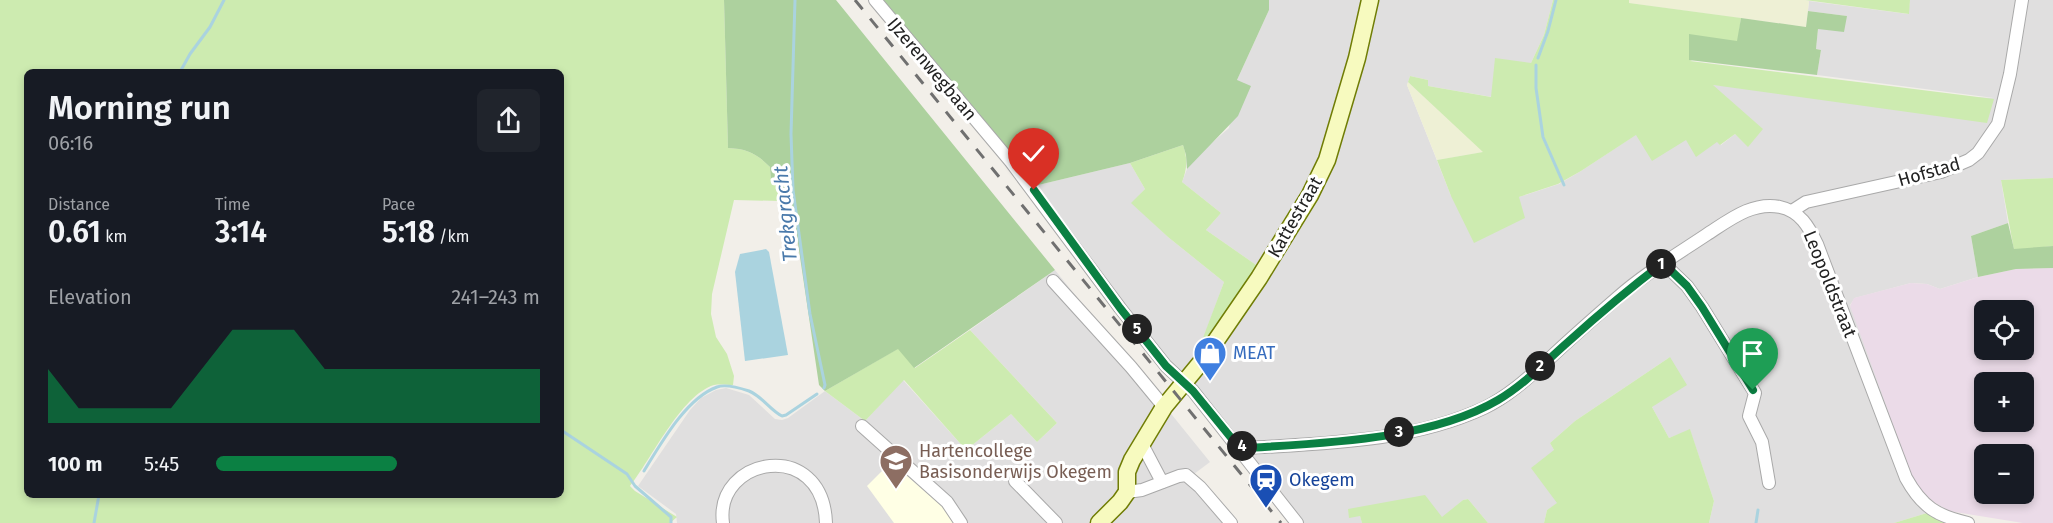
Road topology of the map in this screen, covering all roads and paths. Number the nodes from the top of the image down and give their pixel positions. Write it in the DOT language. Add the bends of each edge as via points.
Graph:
graph roads {
  1 [pos="875,0"];
  2 [pos="1370,0"];
  3 [pos="2022,0"];
  4 [pos="1792,211"];
  5 [pos="1663,263"];
  6 [pos="1053,281"];
  7 [pos="1185,383"];
  8 [pos="1164,407"];
  9 [pos="862,426"];
  10 [pos="1142,444"];
  11 [pos="1237,445"];
  12 [pos="1015,481"];
  13 [pos="1162,482"];
  14 [pos="1769,483"];
  15 [pos="1127,492"];
  16 [pos="723,523"];
  17 [pos="826,523"];
  18 [pos="961,523"];
  19 [pos="1056,523"];
  20 [pos="1099,523"];
  21 [pos="1231,523"];
  22 [pos="1297,523"];
  23 [pos="1968,523"];
  1 -- 7 [label="street, IJzerenwegbaan" via="1034,190 1166,366"];
  2 -- 7 [label="main road, Kattestraat" via="1357,58 1323,169 1259,278"];
  3 -- 4 [label="street, Hofstad" via="1998,124 1978,153 1952,169 1828,196"];
  4 -- 5 [label="street, Leopoldstraat" via="1752,208"];
  4 -- 23 [label="street, Leopoldstraat" via="1811,230 1915,495 1938,513"];
  5 -- 11 [label="street, Leopoldstraat" via="1521,384 1467,415 1406,432 1343,442 1247,448"];
  5 -- 14 [label="street" via="1702,307 1753,390 1749,416 1762,442"];
  6 -- 8 [label="street"];
  7 -- 8 [label="main road, Kattestraat"];
  7 -- 11 [label="street"];
  8 -- 10 [label="main road, Kattestraat"];
  9 -- 18 [label="street" via="947,502"];
  10 -- 13 [label="street"];
  10 -- 15 [label="main road, Kattestraat" via="1127,472"];
  11 -- 22 [label="street"];
  12 -- 19 [label="street"];
  13 -- 15 [label="street"];
  13 -- 21 [label="street" via="1186,475"];
  15 -- 20 [label="main road"];
  16 -- 17 [label="street" via="725,500 736,483 752,470 774,464 804,473 813,482 820,493"];
}
